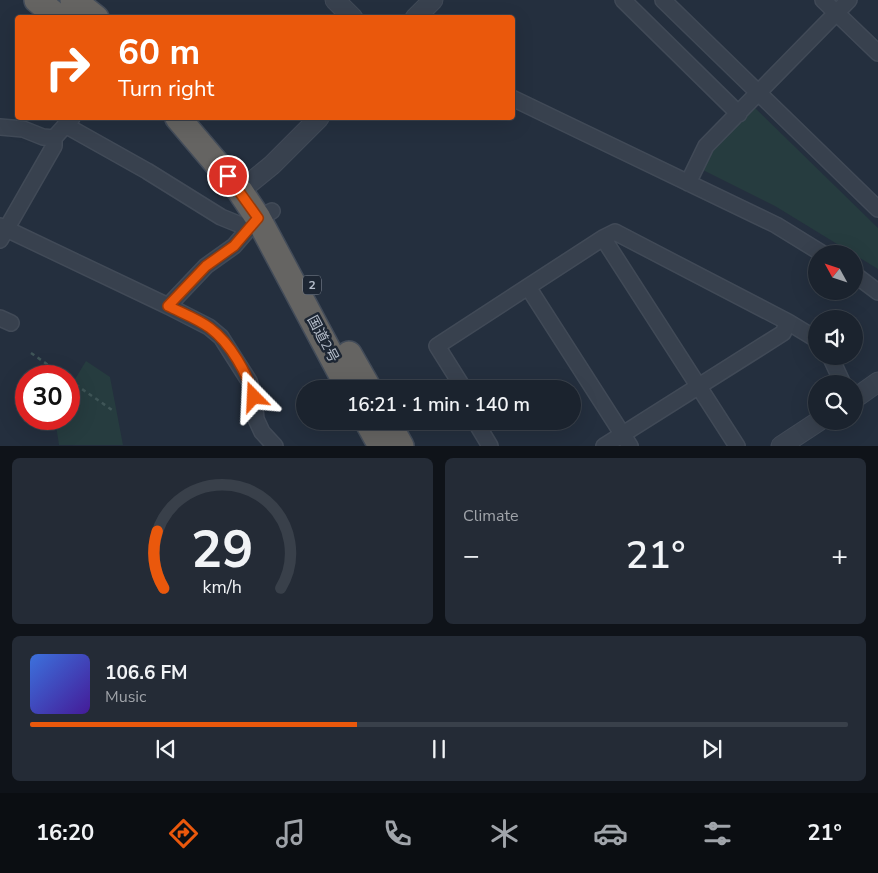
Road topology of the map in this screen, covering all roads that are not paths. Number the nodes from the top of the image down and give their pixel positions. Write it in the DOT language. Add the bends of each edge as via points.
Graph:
graph roads {
  1 [pos="37,0"];
  2 [pos="72,0"];
  3 [pos="335,0"];
  4 [pos="432,0"];
  5 [pos="623,0"];
  6 [pos="663,0"];
  7 [pos="823,0"];
  8 [pos="849,0"];
  9 [pos="836,13"];
  10 [pos="55,15"];
  11 [pos="92,15"];
  12 [pos="350,15"];
  13 [pos="418,15"];
  14 [pos="878,53"];
  15 [pos="760,93"];
  16 [pos="515,99"];
  17 [pos="739,114"];
  18 [pos="180,120"];
  19 [pos="202,120"];
  20 [pos="316,120"];
  21 [pos="69,121"];
  22 [pos="0,127"];
  23 [pos="54,138"];
  24 [pos="688,183"];
  25 [pos="247,186"];
  26 [pos="878,208"];
  27 [pos="259,219"];
  28 [pos="2,232"];
  29 [pos="603,238"];
  30 [pos="808,245"];
  31 [pos="863,281"];
  32 [pos="528,287"];
  33 [pos="878,292"];
  34 [pos="168,306"];
  35 [pos="788,322"];
  36 [pos="808,334"];
  37 [pos="345,380"];
  38 [pos="363,380"];
  39 [pos="458,380"];
  40 [pos="878,382"];
  41 [pos="699,386"];
  42 [pos="863,393"];
  43 [pos="808,428"];
  44 [pos="372,430"];
  45 [pos="392,430"];
  46 [pos="480,430"];
  47 [pos="626,440"];
  48 [pos="275,446"];
  49 [pos="380,446"];
  50 [pos="401,446"];
  51 [pos="490,446"];
  52 [pos="604,446"];
  53 [pos="737,446"];
  54 [pos="781,446"];
  1 -- 10 [label="highway"];
  2 -- 11 [label="highway"];
  3 -- 12 [label="street"];
  4 -- 13 [label="street"];
  5 -- 17 [label="street"];
  6 -- 15 [label="street"];
  7 -- 9 [label="street"];
  8 -- 9 [label="street"];
  9 -- 14 [label="street"];
  9 -- 15 [label="street"];
  15 -- 17 [label="street"];
  15 -- 26 [label="street"];
  16 -- 24 [label="street"];
  17 -- 24 [label="street" via="706,146"];
  18 -- 25 [label="highway, 国道2号 / 2"];
  19 -- 25 [label="highway, 国道2号 / 2"];
  20 -- 25 [label="street"];
  21 -- 23 [label="street"];
  21 -- 27 [label="street" via="99,146 147,171 221,217"];
  22 -- 23 [label="street" via="23,129"];
  23 -- 28 [label="street" via="54,146"];
  24 -- 30 [label="street" via="776,225"];
  25 -- 27 [label="highway, 国道2号 / 2"];
  27 -- 34 [label="street" via="234,246 206,266"];
  27 -- 37 [label="highway, 国道2号 / 2"];
  27 -- 38 [label="highway, 国道2号 / 2"];
  28 -- 34 [label="street"];
  29 -- 32 [label="street"];
  29 -- 35 [label="street" via="615,232"];
  29 -- 41 [label="street"];
  31 -- 33 [label="street"];
  32 -- 39 [label="street" via="436,346"];
  32 -- 47 [label="street"];
  34 -- 48 [label="street" via="209,327 221,338 250,381 256,419 262,432"];
  35 -- 36 [label="street"];
  35 -- 41 [label="street" via="783,333"];
  40 -- 42 [label="street"];
  41 -- 47 [label="street"];
  41 -- 53 [label="street"];
  43 -- 54 [label="street"];
  44 -- 49 [label="highway"];
  45 -- 50 [label="highway"];
  46 -- 51 [label="street"];
  47 -- 52 [label="street"];
}
